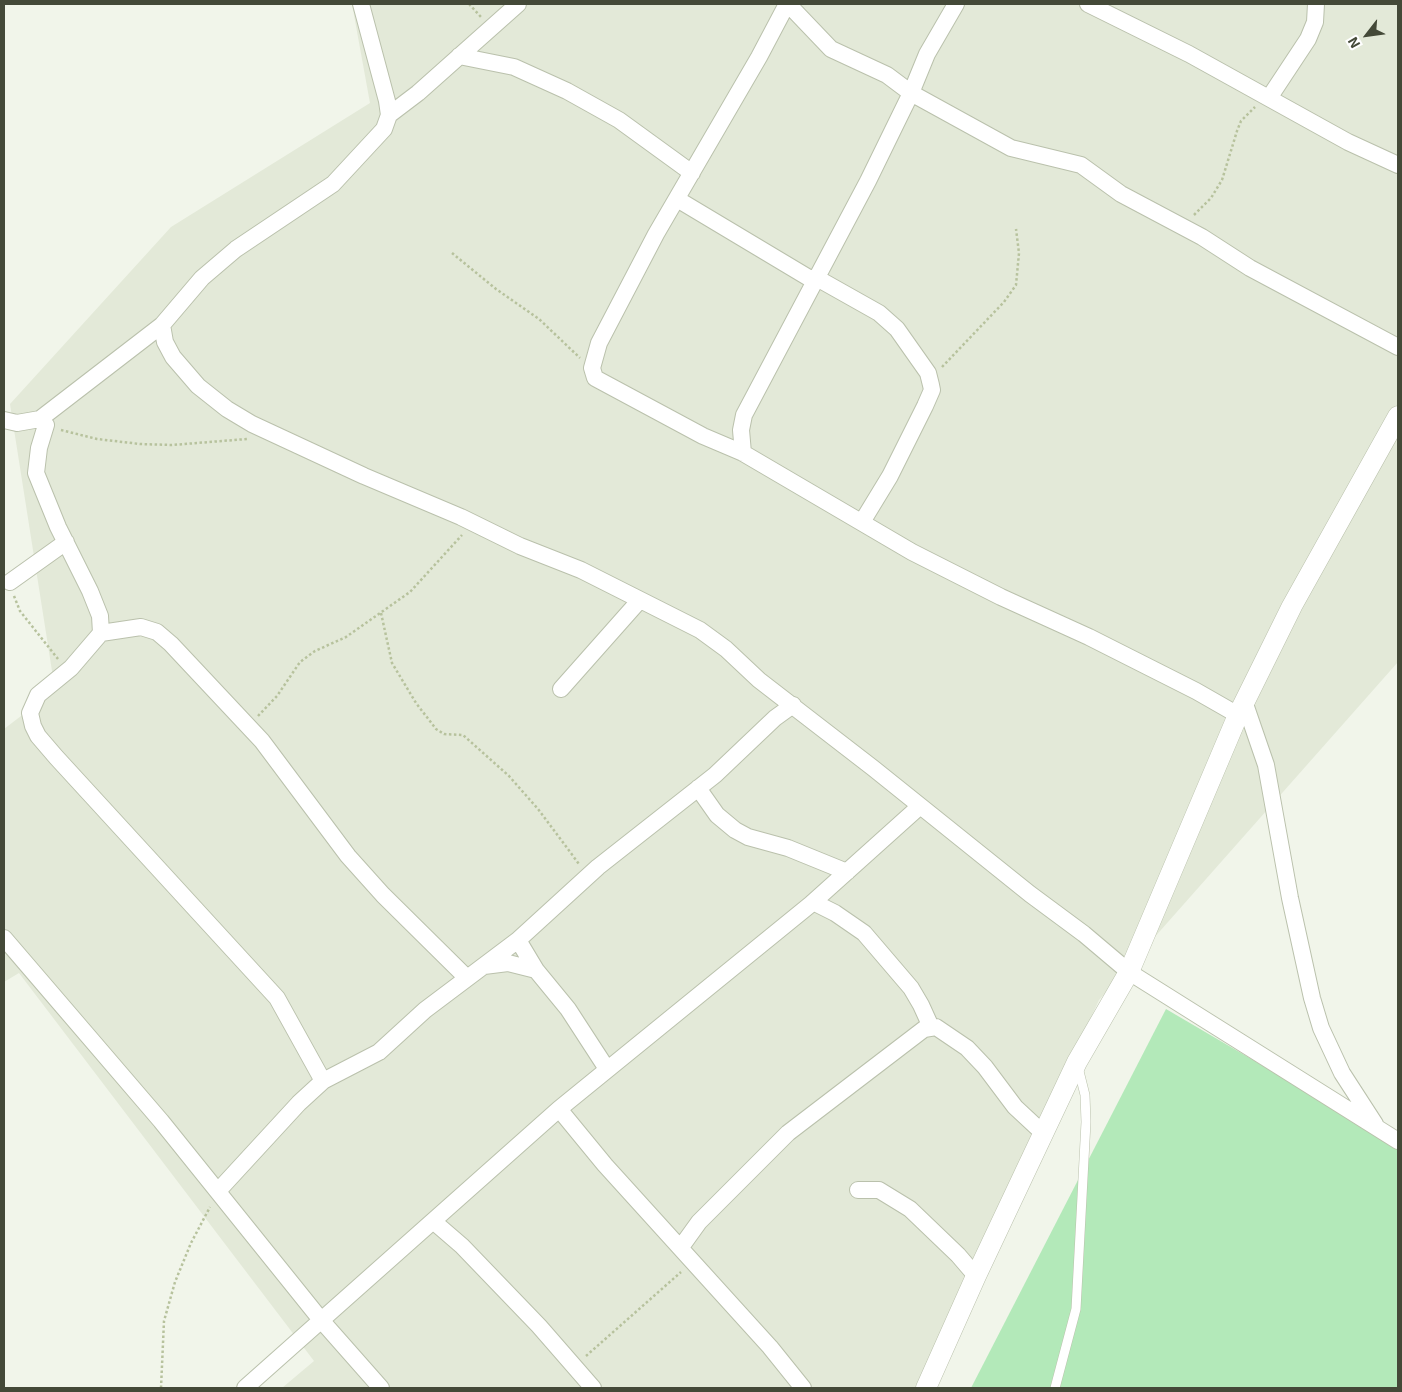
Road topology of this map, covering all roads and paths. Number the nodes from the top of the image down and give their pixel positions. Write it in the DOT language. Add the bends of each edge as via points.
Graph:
graph roads {
  1 [pos="361,4"];
  2 [pos="518,4"];
  3 [pos="788,4"];
  4 [pos="956,4"];
  5 [pos="1088,4"];
  6 [pos="1316,4"];
  7 [pos="459,56"];
  8 [pos="911,93"];
  9 [pos="1266,97"];
  10 [pos="389,115"];
  11 [pos="1398,165"];
  12 [pos="692,173"];
  13 [pos="677,199"];
  14 [pos="1181,226"];
  15 [pos="1016,229"];
  16 [pos="452,252"];
  17 [pos="814,279"];
  18 [pos="162,325"];
  19 [pos="1398,348"];
  20 [pos="593,371"];
  21 [pos="931,385"];
  22 [pos="1398,416"];
  23 [pos="4,420"];
  24 [pos="46,426"];
  25 [pos="273,433"];
  26 [pos="743,453"];
  27 [pos="862,522"];
  28 [pos="474,523"];
  29 [pos="66,542"];
  30 [pos="10,582"];
  31 [pos="639,601"];
  32 [pos="381,613"];
  33 [pos="101,633"];
  34 [pos="61,675"];
  35 [pos="561,689"];
  36 [pos="793,706"];
  37 [pos="1241,708"];
  38 [pos="247,726"];
  39 [pos="698,788"];
  40 [pos="919,807"];
  41 [pos="847,872"];
  42 [pos="588,875"];
  43 [pos="814,902"];
  44 [pos="4,938"];
  45 [pos="518,940"];
  46 [pos="484,966"];
  47 [pos="536,970"];
  48 [pos="1130,972"];
  49 [pos="467,978"];
  50 [pos="931,1027"];
  51 [pos="1077,1062"];
  52 [pos="607,1069"];
  53 [pos="323,1081"];
  54 [pos="559,1109"];
  55 [pos="1378,1128"];
  56 [pos="1044,1134"];
  57 [pos="1398,1141"];
  58 [pos="218,1190"];
  59 [pos="858,1190"];
  60 [pos="433,1221"];
  61 [pos="681,1247"];
  62 [pos="693,1261"];
  63 [pos="976,1276"];
  64 [pos="321,1320"];
  65 [pos="575,1368"];
  66 [pos="161,1388"];
  67 [pos="245,1388"];
  68 [pos="381,1388"];
  69 [pos="593,1388"];
  70 [pos="803,1388"];
  71 [pos="926,1388"];
  72 [pos="1055,1388"];
  1 -- 10 [label="street"];
  2 -- 7 [label="street"];
  3 -- 8 [label="street" via="831,49 886,75"];
  3 -- 12 [label="street"];
  4 -- 8 [label="street" via="927,54"];
  5 -- 9 [label="street"];
  6 -- 9 [label="street" via="1315,22 1308,39"];
  7 -- 10 [label="street"];
  7 -- 12 [label="street" via="514,67 568,91 619,120"];
  8 -- 14 [label="street" via="1011,148 1081,165 1121,194"];
  8 -- 17 [label="street" via="868,181"];
  9 -- 11 [label="street"];
  9 -- 14 [label="path" via="1241,122 1222,180 1210,198"];
  10 -- 18 [label="street" via="384,129 372,144 333,184 236,250 202,278"];
  12 -- 13 [label="street"];
  13 -- 17 [label="street"];
  13 -- 20 [label="street" via="599,343"];
  14 -- 19 [label="street" via="1250,268"];
  15 -- 21 [label="path" via="1019,253 1016,285 1004,302 949,358"];
  16 -- 20 [label="path" via="539,319"];
  17 -- 21 [label="street" via="879,313 897,329 928,373"];
  17 -- 26 [label="street" via="744,415 741,430"];
  18 -- 23 [label="street" via="40,419 17,423"];
  18 -- 25 [label="street" via="165,342 173,358 198,386 227,409"];
  20 -- 26 [label="street" via="595,378 604,384 702,436"];
  21 -- 27 [label="street" via="925,406 890,476"];
  22 -- 37 [label="street" via="1292,606"];
  24 -- 25 [label="path" via="97,439 172,445 248,439"];
  24 -- 29 [label="street" via="36,473"];
  25 -- 28 [label="street"];
  26 -- 27 [label="street"];
  27 -- 37 [label="street" via="1000,597 1196,691"];
  28 -- 31 [label="street" via="580,570"];
  28 -- 32 [label="path" via="410,592"];
  29 -- 30 [label="street"];
  29 -- 33 [label="street" via="100,616"];
  30 -- 34 [label="path" via="20,611 54,652 61,665"];
  31 -- 35 [label="street"];
  31 -- 36 [label="street" via="700,630"];
  32 -- 38 [label="path" via="300,662 277,696"];
  32 -- 42 [label="path" via="392,662 436,729 444,734 462,735 509,776"];
  33 -- 34 [label="street"];
  33 -- 38 [label="street" via="141,627 158,632"];
  34 -- 53 [label="street" via="38,695 30,713 38,736 277,998"];
  36 -- 39 [label="street" via="775,718"];
  36 -- 40 [label="street"];
  37 -- 48 [label="street"];
  37 -- 55 [label="street" via="1266,765 1290,898 1320,1028 1342,1073"];
  38 -- 49 [label="street" via="296,784 348,856"];
  39 -- 41 [label="street" via="717,815 735,830"];
  39 -- 42 [label="street"];
  40 -- 41 [label="street"];
  40 -- 48 [label="street"];
  41 -- 43 [label="street"];
  42 -- 45 [label="street"];
  43 -- 50 [label="street" via="864,934 910,988"];
  43 -- 52 [label="street"];
  44 -- 58 [label="street"];
  45 -- 46 [label="street"];
  45 -- 47 [label="street"];
  46 -- 47 [label="street" via="508,963"];
  46 -- 49 [label="street"];
  47 -- 52 [label="street" via="568,1009"];
  48 -- 51 [label="street"];
  48 -- 55 [label="street"];
  49 -- 53 [label="street" via="425,1010 379,1052"];
  50 -- 56 [label="street" via="967,1048 1016,1107"];
  50 -- 61 [label="street" via="910,1039 788,1133 699,1222"];
  51 -- 56 [label="street"];
  51 -- 72 [label="lane" via="1085,1095 1086,1122 1076,1309"];
  52 -- 54 [label="street"];
  53 -- 58 [label="street"];
  54 -- 60 [label="street"];
  54 -- 61 [label="street" via="605,1165"];
  55 -- 57 [label="street"];
  56 -- 63 [label="street"];
  58 -- 64 [label="street"];
  58 -- 66 [label="path" via="190,1243 175,1282 164,1321"];
  59 -- 63 [label="street" via="879,1190 910,1209"];
  60 -- 64 [label="street"];
  60 -- 65 [label="street" via="469,1253"];
  61 -- 62 [label="street"];
  62 -- 65 [label="path" via="603,1338"];
  62 -- 70 [label="street" via="770,1346"];
  63 -- 71 [label="street"];
  64 -- 67 [label="street"];
  64 -- 68 [label="street"];
  65 -- 69 [label="street"];
}
